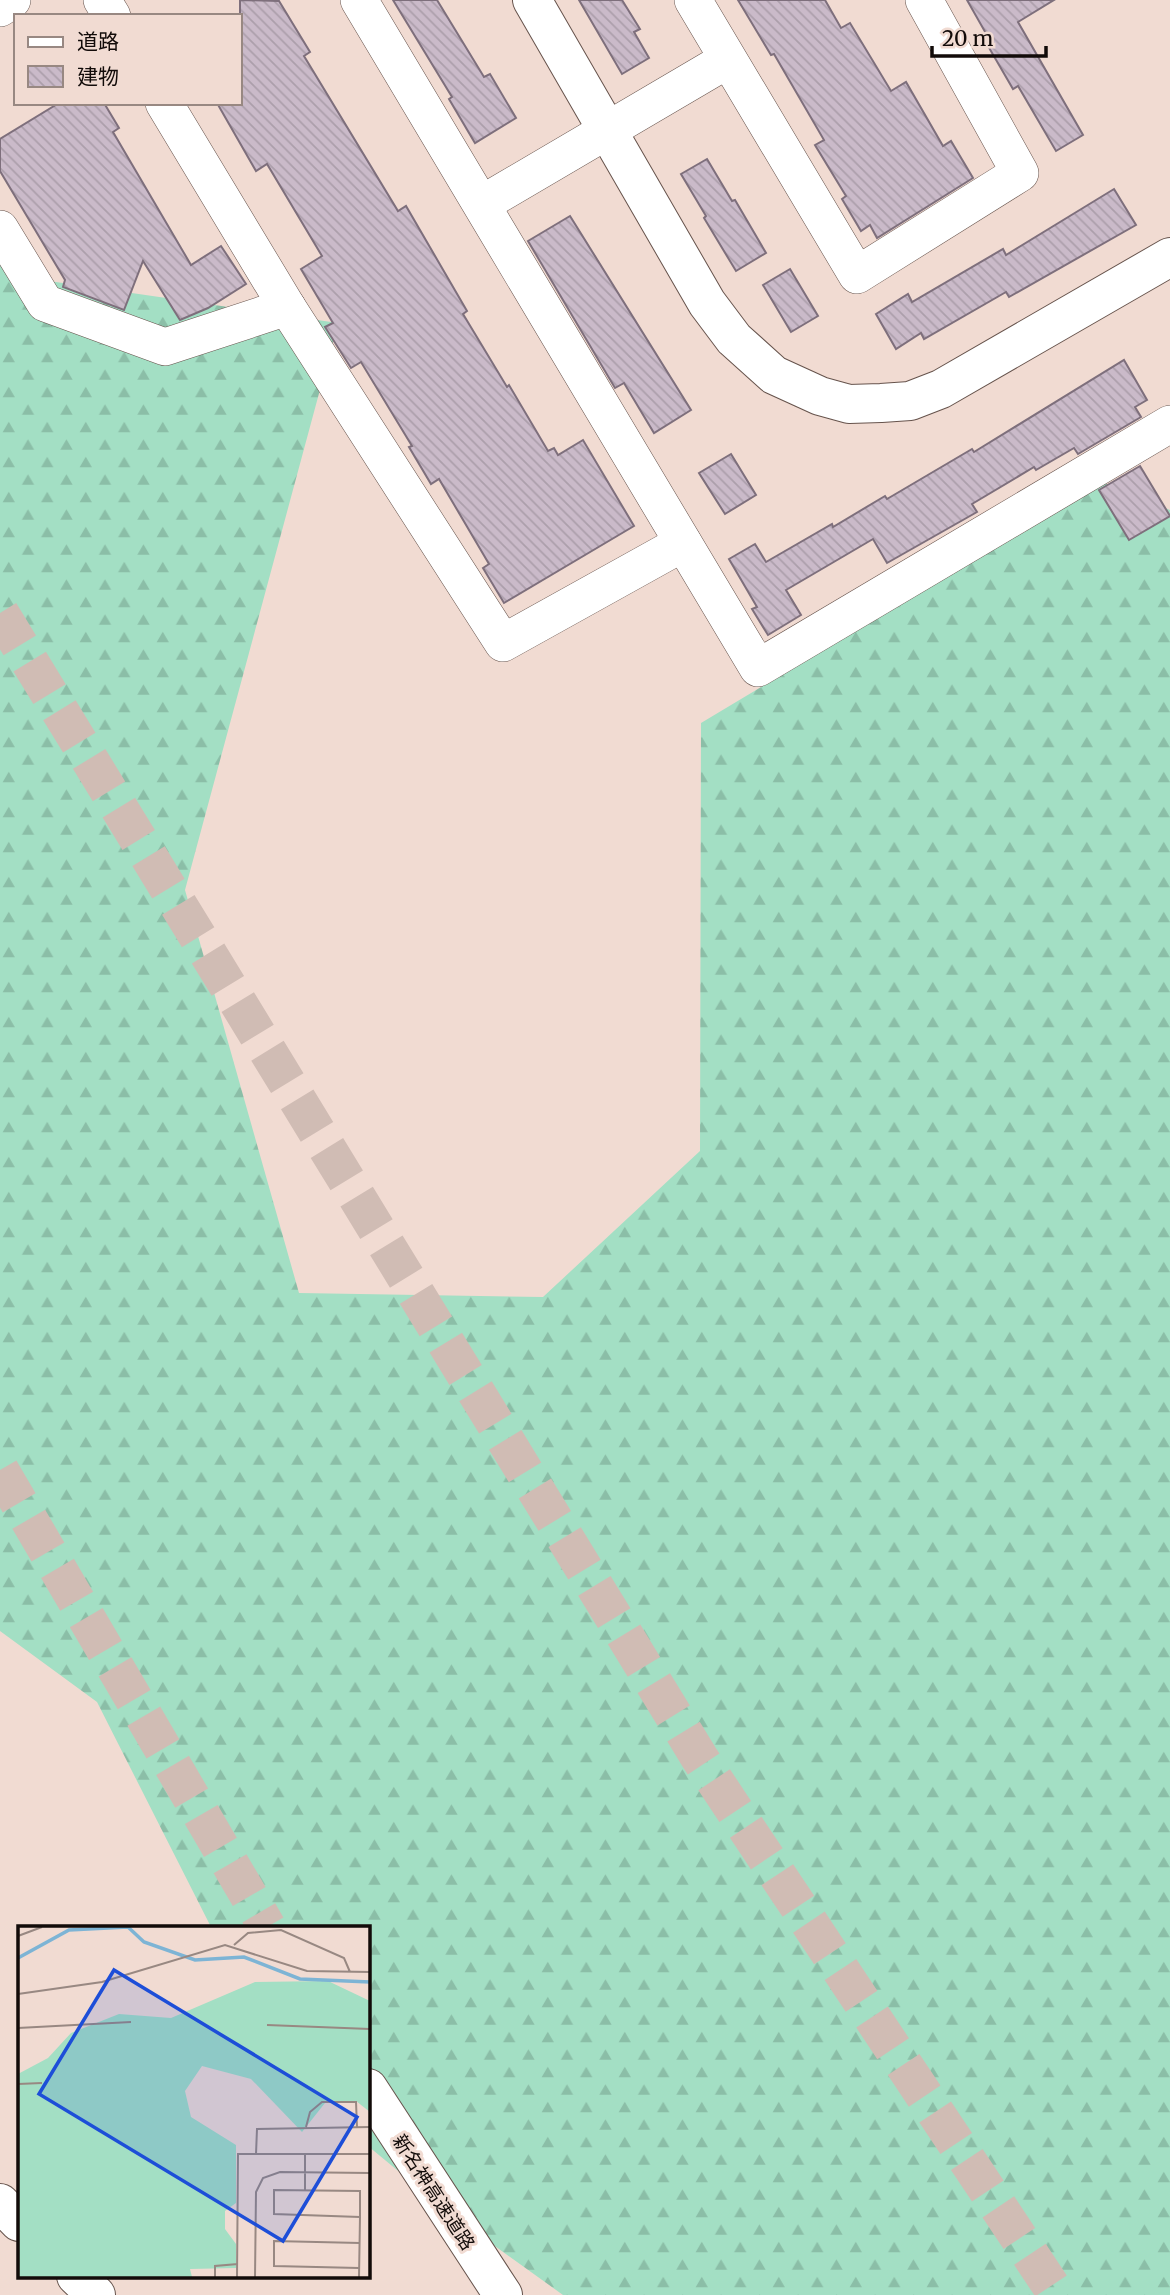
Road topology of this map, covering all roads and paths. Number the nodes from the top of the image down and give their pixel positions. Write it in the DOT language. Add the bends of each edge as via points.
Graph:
graph roads {
  1 [pos="12,0"];
  2 [pos="359,0"];
  3 [pos="532,0"];
  4 [pos="693,0"];
  5 [pos="924,0"];
  6 [pos="0,8"];
  7 [pos="727,60"];
  8 [pos="165,105"];
  9 [pos="608,130"];
  10 [pos="482,204"];
  11 [pos="0,229"];
  12 [pos="1170,257"];
  13 [pos="287,307"];
  14 [pos="1170,424"];
  15 [pos="683,543"];
  16 [pos="369,2090"];
  17 [pos="0,2203"];
  18 [pos="18,2221"];
  19 [pos="78,2278"];
  20 [pos="96,2295"];
  21 [pos="503,2295"];
  1 -- 6 [label="street"];
  2 -- 10 [label="street"];
  3 -- 9 [label="main road"];
  4 -- 7 [label="street"];
  5 -- 7 [label="street" via="1020,173 857,275"];
  7 -- 9 [label="street"];
  8 -- 13 [label="street"];
  9 -- 10 [label="street"];
  9 -- 12 [label="main road" via="674,249 734,340 774,375 849,404 910,401 941,389"];
  10 -- 15 [label="street"];
  11 -- 13 [label="street" via="44,303 165,347"];
  13 -- 15 [label="street" via="503,643"];
  14 -- 15 [label="street" via="758,668"];
  16 -- 21 [label="main road, 新名神高速道路"];
  17 -- 18 [label="main road"];
  19 -- 20 [label="main road"];
}
